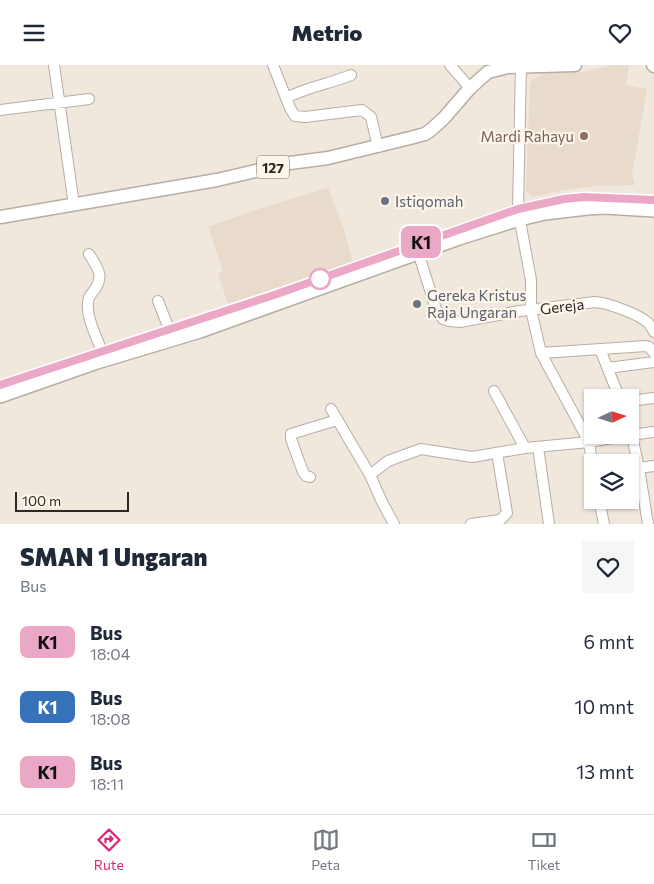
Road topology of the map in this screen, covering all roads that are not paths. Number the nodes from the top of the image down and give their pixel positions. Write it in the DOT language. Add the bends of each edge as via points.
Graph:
graph roads {
  1 [pos="54,65"];
  2 [pos="273,65"];
  3 [pos="575,65"];
  4 [pos="521,66"];
  5 [pos="454,67"];
  6 [pos="351,75"];
  7 [pos="470,88"];
  8 [pos="286,97"];
  9 [pos="89,99"];
  10 [pos="59,102"];
  11 [pos="0,110"];
  12 [pos="378,147"];
  13 [pos="654,200"];
  14 [pos="74,205"];
  15 [pos="654,209"];
  16 [pos="519,214"];
  17 [pos="0,217"];
  18 [pos="418,252"];
  19 [pos="89,253"];
  20 [pos="320,283"];
  21 [pos="276,299"];
  22 [pos="158,301"];
  23 [pos="531,310"];
  24 [pos="648,322"];
  25 [pos="169,329"];
  26 [pos="654,332"];
  27 [pos="600,349"];
  28 [pos="652,350"];
  29 [pos="102,352"];
  30 [pos="541,353"];
  31 [pos="654,362"];
  32 [pos="608,368"];
  33 [pos="54,372"];
  34 [pos="0,385"];
  35 [pos="616,389"];
  36 [pos="494,391"];
  37 [pos="0,395"];
  38 [pos="654,398"];
  39 [pos="639,400"];
  40 [pos="332,409"];
  41 [pos="337,420"];
  42 [pos="654,432"];
  43 [pos="639,433"];
  44 [pos="584,434"];
  45 [pos="584,442"];
  46 [pos="538,447"];
  47 [pos="525,448"];
  48 [pos="497,453"];
  49 [pos="654,466"];
  50 [pos="639,468"];
  51 [pos="370,475"];
  52 [pos="310,477"];
  53 [pos="649,501"];
  54 [pos="601,509"];
  55 [pos="394,524"];
  56 [pos="471,524"];
  57 [pos="549,524"];
  58 [pos="604,524"];
  59 [pos="648,524"];
  1 -- 10 [label="street"];
  2 -- 8 [label="street"];
  3 -- 4 [label="main road, 127"];
  4 -- 7 [label="main road, 127" via="488,72"];
  4 -- 16 [label="street"];
  5 -- 7 [label="street"];
  6 -- 8 [label="street"];
  7 -- 12 [label="main road, 127" via="425,134"];
  8 -- 12 [label="street" via="292,113 299,117 357,109 366,112 371,117"];
  9 -- 10 [label="street"];
  10 -- 11 [label="street"];
  10 -- 14 [label="street"];
  12 -- 14 [label="main road, 127" via="199,184"];
  13 -- 16 [label="highway" via="564,199"];
  14 -- 17 [label="main road, 127"];
  15 -- 16 [label="highway" via="605,206"];
  16 -- 18 [label="highway"];
  16 -- 20 [label="highway"];
  16 -- 23 [label="street" via="531,280"];
  18 -- 20 [label="highway"];
  18 -- 23 [label="street, Gereja" via="436,309 443,319 460,322"];
  19 -- 29 [label="street" via="100,273 88,304"];
  20 -- 21 [label="highway"];
  21 -- 25 [label="highway"];
  21 -- 33 [label="highway" via="200,329"];
  22 -- 25 [label="street"];
  23 -- 24 [label="street, Gereja" via="598,302"];
  23 -- 30 [label="street"];
  24 -- 26 [label="street"];
  24 -- 28 [label="street"];
  25 -- 29 [label="highway"];
  27 -- 28 [label="street"];
  27 -- 30 [label="street"];
  27 -- 32 [label="street"];
  29 -- 33 [label="highway"];
  30 -- 44 [label="street"];
  31 -- 32 [label="street"];
  32 -- 35 [label="street"];
  33 -- 34 [label="highway"];
  33 -- 37 [label="highway"];
  36 -- 47 [label="street"];
  38 -- 39 [label="street"];
  40 -- 41 [label="street"];
  41 -- 51 [label="street"];
  41 -- 52 [label="street" via="291,434 303,472"];
  42 -- 43 [label="street"];
  45 -- 46 [label="street"];
  46 -- 47 [label="street"];
  46 -- 57 [label="street"];
  47 -- 48 [label="street"];
  48 -- 51 [label="street" via="466,457 421,449 388,461"];
  48 -- 56 [label="street" via="507,513 500,520"];
  49 -- 50 [label="street"];
  50 -- 53 [label="street"];
  51 -- 55 [label="street"];
  53 -- 59 [label="street"];
  54 -- 58 [label="street"];
}
